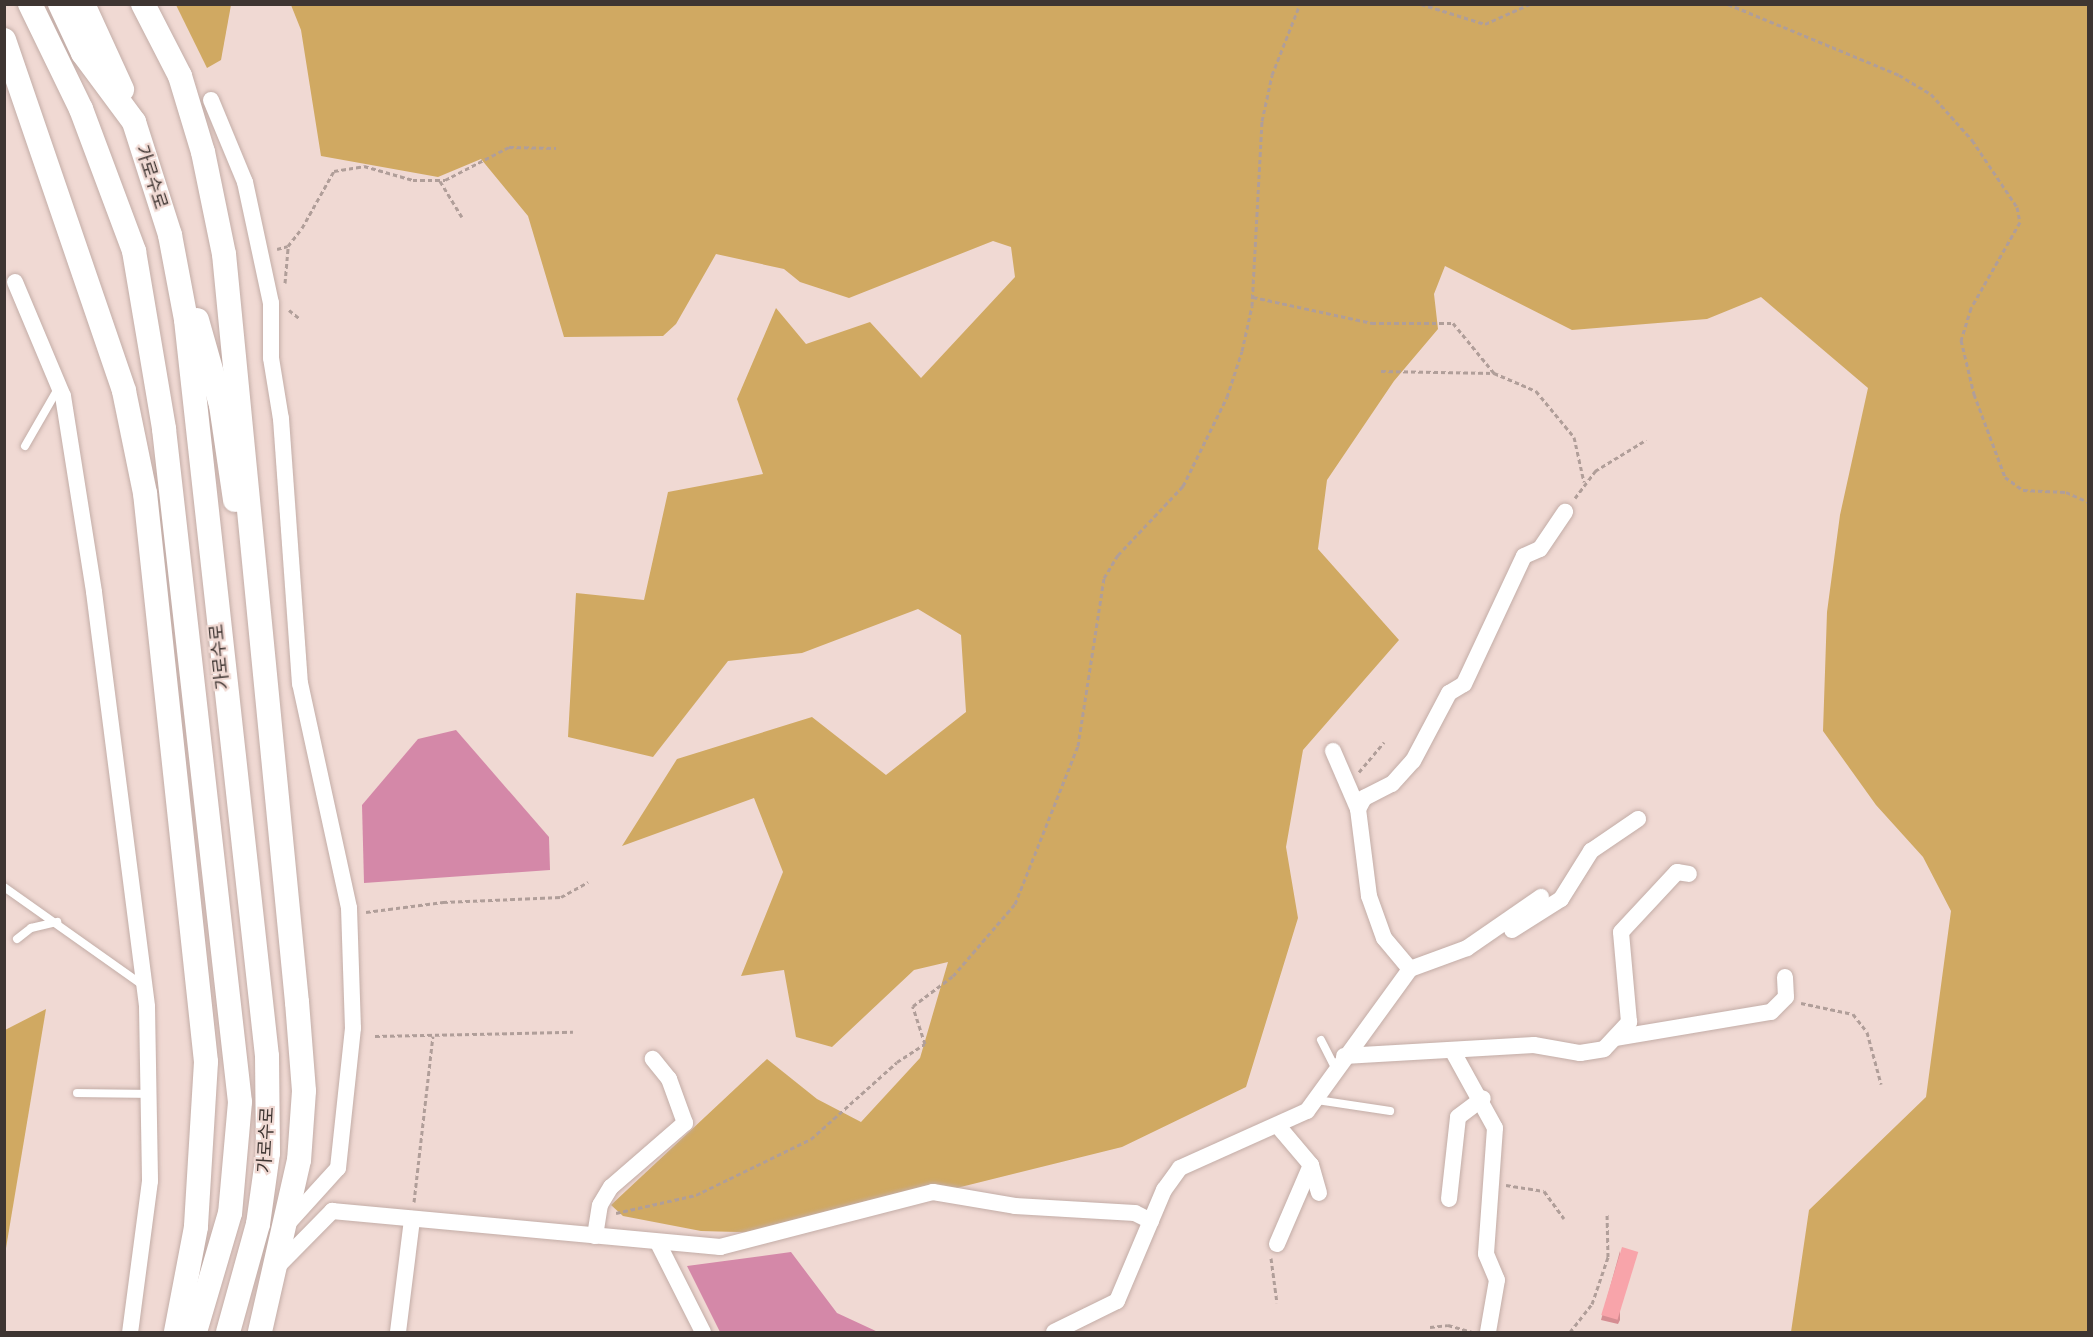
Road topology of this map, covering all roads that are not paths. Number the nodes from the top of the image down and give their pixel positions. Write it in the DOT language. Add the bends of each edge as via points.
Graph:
graph roads {
  1 [pos="30,4"];
  2 [pos="60,4"];
  3 [pos="83,4"];
  4 [pos="143,4"];
  5 [pos="4,40"];
  6 [pos="211,100"];
  7 [pos="134,123"];
  8 [pos="170,236"];
  9 [pos="10,283"];
  10 [pos="60,387"];
  11 [pos="25,446"];
  12 [pos="1565,512"];
  13 [pos="264,646"];
  14 [pos="1334,751"];
  15 [pos="1358,809"];
  16 [pos="1638,819"];
  17 [pos="1689,874"];
  18 [pos="4,887"];
  19 [pos="1540,897"];
  20 [pos="57,922"];
  21 [pos="16,939"];
  22 [pos="1451,953"];
  23 [pos="1410,969"];
  24 [pos="1785,978"];
  25 [pos="144,986"];
  26 [pos="1615,1038"];
  27 [pos="1321,1040"];
  28 [pos="1452,1050"];
  29 [pos="653,1059"];
  30 [pos="1339,1062"];
  31 [pos="78,1094"];
  32 [pos="151,1094"];
  33 [pos="1483,1098"];
  34 [pos="1317,1100"];
  35 [pos="1390,1111"];
  36 [pos="1278,1126"];
  37 [pos="1311,1165"];
  38 [pos="1319,1193"];
  39 [pos="1449,1200"];
  40 [pos="412,1218"];
  41 [pos="1151,1221"];
  42 [pos="289,1222"];
  43 [pos="596,1230"];
  44 [pos="658,1243"];
  45 [pos="1277,1244"];
  46 [pos="279,1265"];
  47 [pos="1067,1330"];
  48 [pos="130,1332"];
  49 [pos="176,1332"];
  50 [pos="195,1332"];
  51 [pos="228,1332"];
  52 [pos="260,1332"];
  53 [pos="398,1332"];
  54 [pos="703,1332"];
  55 [pos="1488,1332"];
  1 -- 50 [label="main road, 가로수로" via="81,108 134,250 165,429 240,1102 230,1213"];
  2 -- 7 [label="main road, 가로수로" via="83,53"];
  3 -- 7 [label="main road"];
  4 -- 13 [label="main road, 가로수로" via="180,76 203,152 224,254"];
  5 -- 49 [label="main road" via="124,391 145,493 206,1062 196,1227"];
  6 -- 42 [label="street" via="245,182 271,303 271,358 281,419 300,683 350,915 353,1028 338,1168"];
  7 -- 8 [label="main road, 가로수로"];
  8 -- 13 [label="main road" via="221,405 246,584"];
  8 -- 51 [label="main road, 가로수로" via="186,321 267,1056 268,1153 258,1224"];
  9 -- 10 [label="street"];
  10 -- 11 [label="lane"];
  10 -- 25 [label="street" via="94,592"];
  12 -- 15 [label="street" via="1540,549 1524,556 1464,684 1449,693 1413,761 1392,784 1364,798"];
  13 -- 42 [label="main road, 가로수로" via="304,1091"];
  14 -- 15 [label="street"];
  15 -- 23 [label="street" via="1369,896 1384,938"];
  16 -- 22 [label="street" via="1591,851 1561,899 1476,953"];
  17 -- 26 [label="street" via="1677,872 1621,932 1629,1022"];
  18 -- 20 [label="lane"];
  19 -- 22 [label="street"];
  20 -- 21 [label="lane" via="31,928"];
  20 -- 25 [label="lane"];
  22 -- 23 [label="street"];
  23 -- 30 [label="street"];
  24 -- 26 [label="street" via="1786,997 1770,1012"];
  25 -- 32 [label="street"];
  26 -- 28 [label="street" via="1604,1049 1580,1053 1534,1045"];
  27 -- 30 [label="lane"];
  28 -- 30 [label="street"];
  28 -- 33 [label="street"];
  29 -- 43 [label="street" via="669,1079 685,1123 611,1187"];
  30 -- 34 [label="street"];
  31 -- 32 [label="lane"];
  32 -- 48 [label="street" via="146,1232"];
  33 -- 39 [label="street" via="1458,1117"];
  33 -- 55 [label="street" via="1495,1128 1486,1254 1497,1280"];
  34 -- 35 [label="lane"];
  34 -- 36 [label="street"];
  36 -- 37 [label="street"];
  36 -- 41 [label="street" via="1180,1168"];
  37 -- 38 [label="street"];
  37 -- 45 [label="street"];
  40 -- 43 [label="street"];
  40 -- 46 [label="street" via="332,1211"];
  40 -- 53 [label="street"];
  41 -- 44 [label="street" via="1135,1213 1015,1206 933,1192 749,1242 720,1247"];
  41 -- 47 [label="street" via="1117,1301"];
  42 -- 46 [label="main road, 가로수로"];
  43 -- 44 [label="street"];
  44 -- 54 [label="street"];
  46 -- 52 [label="main road, 가로수로"];
}
